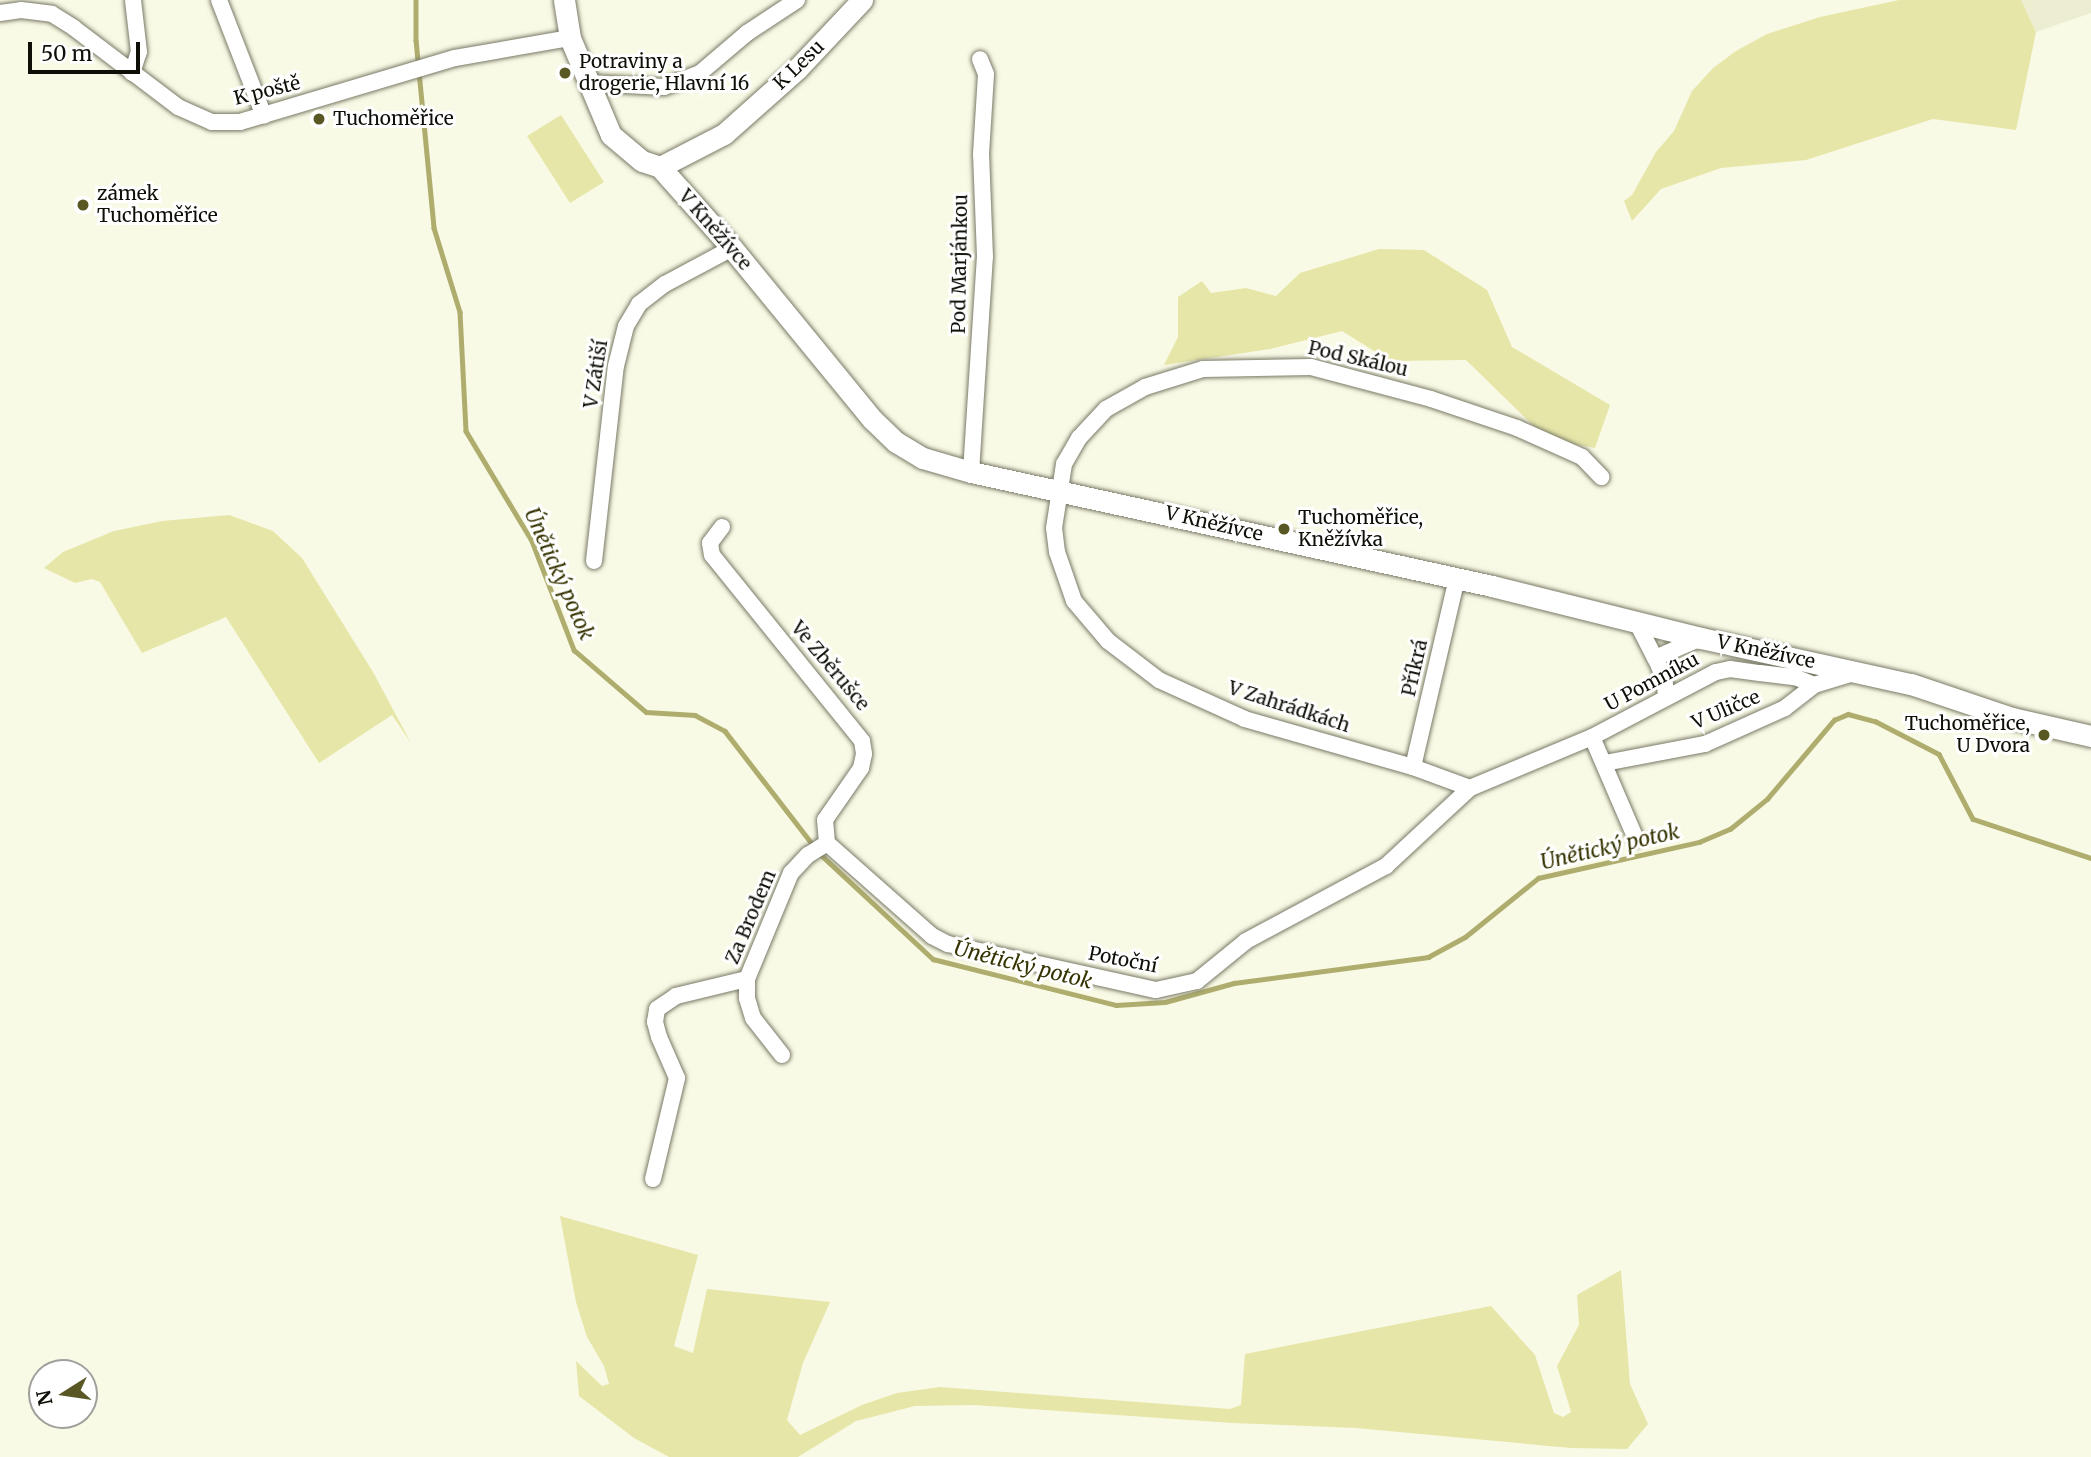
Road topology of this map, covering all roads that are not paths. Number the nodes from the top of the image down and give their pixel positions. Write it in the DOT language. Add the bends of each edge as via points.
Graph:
graph roads {
  1 [pos="133,0"];
  2 [pos="219,0"];
  3 [pos="564,0"];
  4 [pos="797,0"];
  5 [pos="862,0"];
  6 [pos="0,13"];
  7 [pos="570,38"];
  8 [pos="981,59"];
  9 [pos="131,73"];
  10 [pos="588,83"];
  11 [pos="264,116"];
  12 [pos="660,167"];
  13 [pos="732,248"];
  14 [pos="971,472"];
  15 [pos="1601,477"];
  16 [pos="1060,490"];
  17 [pos="722,527"];
  18 [pos="594,561"];
  19 [pos="1457,578"];
  20 [pos="1636,621"];
  21 [pos="1701,638"];
  22 [pos="1655,658"];
  23 [pos="1856,672"];
  24 [pos="1814,685"];
  25 [pos="1666,697"];
  26 [pos="2091,736"];
  27 [pos="1592,737"];
  28 [pos="1605,763"];
  29 [pos="1413,767"];
  30 [pos="1470,788"];
  31 [pos="1636,839"];
  32 [pos="818,848"];
  33 [pos="747,979"];
  34 [pos="782,1055"];
  35 [pos="653,1179"];
  1 -- 9 [label="street" via="139,52"];
  2 -- 11 [label="street"];
  3 -- 7 [label="street"];
  4 -- 10 [label="street" via="747,33 700,73 664,88"];
  5 -- 12 [label="street, K Lesu" via="797,69 724,134"];
  6 -- 9 [label="street, K poště" via="52,14"];
  7 -- 10 [label="street"];
  7 -- 11 [label="street, K poště" via="455,58"];
  8 -- 14 [label="street, Pod Marjánkou" via="986,74 981,154 985,257"];
  9 -- 11 [label="street, K poště" via="193,116 212,122 240,122"];
  10 -- 12 [label="street" via="611,135 642,161"];
  12 -- 13 [label="street, V Kněžívce"];
  13 -- 14 [label="street, V Kněžívce" via="896,442 923,458"];
  13 -- 18 [label="street, V Zátiší" via="666,284 639,304 626,326 616,366"];
  14 -- 16 [label="street, V Kněžívce"];
  15 -- 16 [label="street, Pod Skálou" via="1582,457 1517,428 1431,399 1311,367 1264,367 1203,369 1177,375 1106,409 1079,438 1064,464"];
  16 -- 19 [label="street, V Kněžívce"];
  16 -- 29 [label="street, V Zahrádkách" via="1055,528 1062,575 1081,612 1108,642 1159,680 1245,719"];
  17 -- 32 [label="street, Ve Zběrušce" via="710,543 712,555 862,741 861,768 825,820"];
  19 -- 20 [label="street, V Kněžívce"];
  19 -- 29 [label="street, Příkrá"];
  20 -- 21 [label="street, V Kněžívce"];
  20 -- 22 [label="street"];
  21 -- 22 [label="street"];
  21 -- 23 [label="street, V Kněžívce"];
  22 -- 25 [label="street"];
  23 -- 24 [label="street"];
  23 -- 26 [label="street, V Kněžívce"];
  24 -- 25 [label="street, U Pomníku" via="1795,677 1730,669"];
  24 -- 28 [label="street, V Uličce" via="1785,708 1705,744"];
  25 -- 27 [label="street, U Pomníku"];
  27 -- 28 [label="street"];
  27 -- 30 [label="street"];
  28 -- 31 [label="street"];
  29 -- 30 [label="street, V Zahrádkách"];
  30 -- 32 [label="street, Potoční" via="1386,866 1246,941 1197,981 1156,990 948,944"];
  32 -- 33 [label="street, Za Brodem" via="791,873"];
  33 -- 34 [label="street, Za Brodem" via="753,1018"];
  33 -- 35 [label="street" via="676,996 657,1009 654,1022 677,1078"];
}
